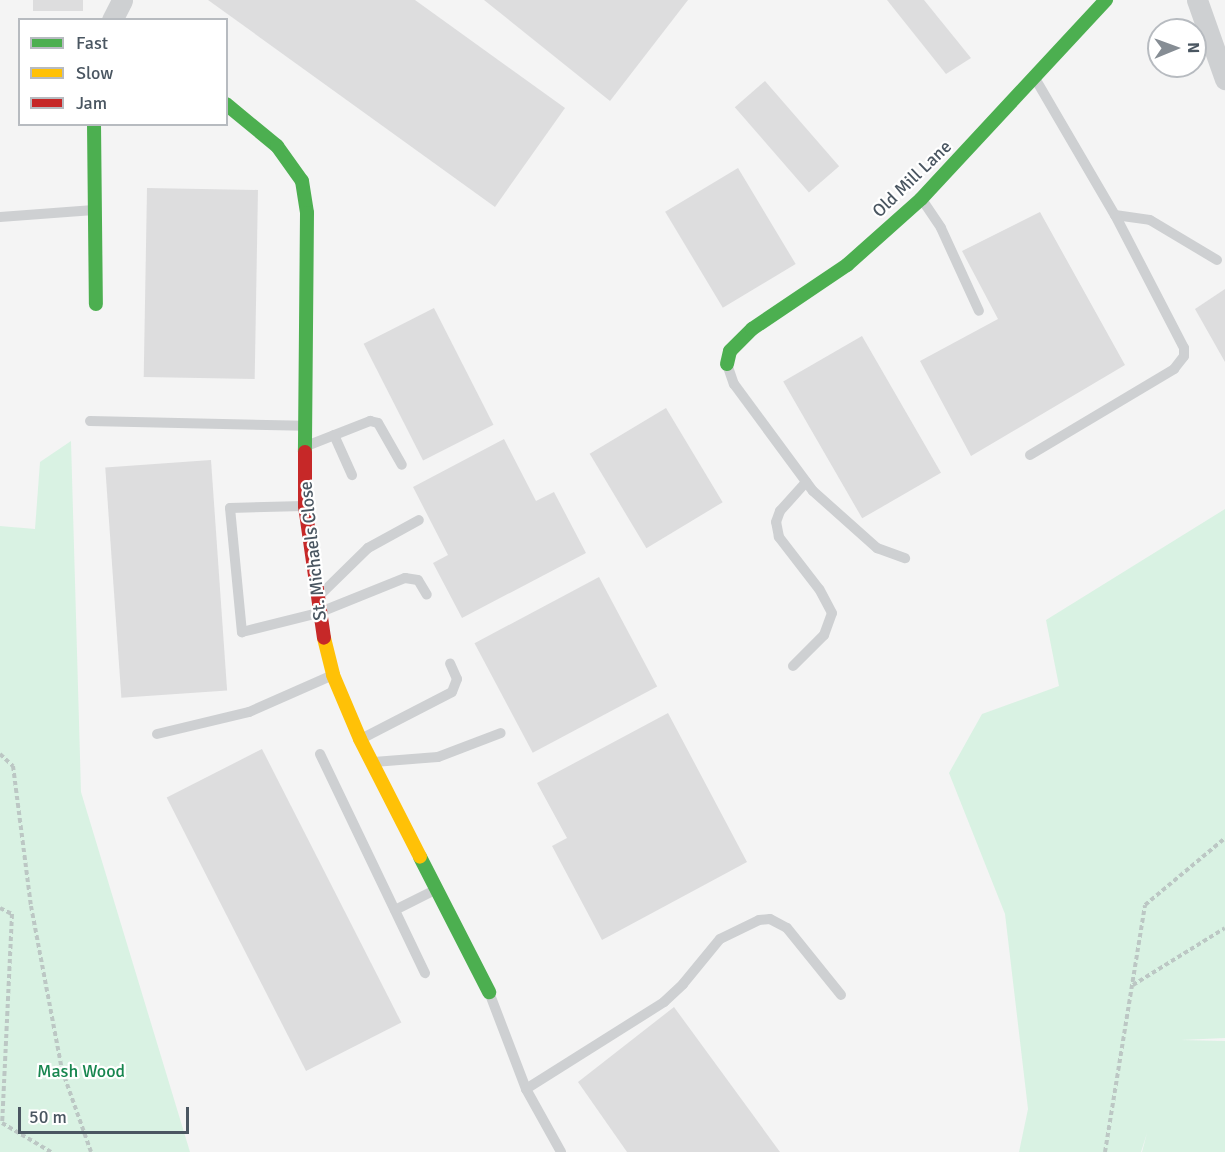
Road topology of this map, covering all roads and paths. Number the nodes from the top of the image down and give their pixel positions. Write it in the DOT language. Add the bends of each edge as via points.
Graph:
graph roads {
  1 [pos="122,0"];
  2 [pos="1106,0"];
  3 [pos="1197,0"];
  4 [pos="113,18"];
  5 [pos="1035,77"];
  6 [pos="1225,79"];
  7 [pos="228,106"];
  8 [pos="94,126"];
  9 [pos="921,199"];
  10 [pos="94,210"];
  11 [pos="1115,215"];
  12 [pos="0,218"];
  13 [pos="1217,260"];
  14 [pos="96,304"];
  15 [pos="980,311"];
  16 [pos="727,364"];
  17 [pos="90,421"];
  18 [pos="304,426"];
  19 [pos="334,435"];
  20 [pos="304,447"];
  21 [pos="1030,455"];
  22 [pos="402,465"];
  23 [pos="352,474"];
  24 [pos="806,482"];
  25 [pos="305,506"];
  26 [pos="419,520"];
  27 [pos="905,558"];
  28 [pos="427,595"];
  29 [pos="316,599"];
  30 [pos="318,614"];
  31 [pos="450,663"];
  32 [pos="793,666"];
  33 [pos="333,675"];
  34 [pos="501,733"];
  35 [pos="157,734"];
  36 [pos="360,739"];
  37 [pos="0,754"];
  38 [pos="320,754"];
  39 [pos="372,762"];
  40 [pos="1225,838"];
  41 [pos="438,889"];
  42 [pos="0,908"];
  43 [pos="394,910"];
  44 [pos="1225,928"];
  45 [pos="425,973"];
  46 [pos="1132,986"];
  47 [pos="489,992"];
  48 [pos="841,995"];
  49 [pos="526,1089"];
  50 [pos="51,1152"];
  51 [pos="92,1152"];
  52 [pos="561,1152"];
  53 [pos="1105,1152"];
  1 -- 4 [label="street"];
  2 -- 5 [label="street, Old Mill Lane"];
  3 -- 6 [label="street"];
  5 -- 9 [label="street, Old Mill Lane"];
  5 -- 11 [label="lane"];
  7 -- 18 [label="street, St. Michaels Close" via="277,146 302,181 307,213"];
  8 -- 10 [label="street"];
  9 -- 15 [label="lane" via="941,228"];
  9 -- 16 [label="street, Old Mill Lane" via="846,265 752,329 730,351"];
  10 -- 12 [label="lane"];
  10 -- 14 [label="street"];
  11 -- 13 [label="lane" via="1150,220"];
  11 -- 21 [label="lane" via="1184,348 1184,356 1174,369"];
  16 -- 24 [label="lane" via="734,384"];
  17 -- 18 [label="lane"];
  18 -- 20 [label="street, St. Michaels Close"];
  19 -- 20 [label="lane"];
  19 -- 22 [label="lane" via="370,421 378,423"];
  19 -- 23 [label="lane"];
  20 -- 25 [label="street, St. Michaels Close"];
  24 -- 27 [label="lane" via="841,519 877,548"];
  24 -- 32 [label="lane" via="780,511 776,522 779,537 819,589 832,613 824,635"];
  25 -- 29 [label="street, St. Michaels Close"];
  25 -- 30 [label="lane" via="230,508 242,632"];
  26 -- 29 [label="lane" via="368,548"];
  28 -- 30 [label="lane" via="418,580 405,578"];
  29 -- 30 [label="street, St. Michaels Close"];
  30 -- 33 [label="street, St. Michaels Close"];
  31 -- 36 [label="lane" via="457,679 452,692"];
  33 -- 35 [label="lane" via="249,712"];
  33 -- 36 [label="street, St. Michaels Close"];
  34 -- 39 [label="lane" via="438,757"];
  36 -- 39 [label="street, St. Michaels Close"];
  37 -- 51 [label="path" via="13,765 31,906 62,1070"];
  38 -- 43 [label="lane"];
  39 -- 41 [label="street, St. Michaels Close"];
  40 -- 46 [label="path" via="1145,905"];
  41 -- 43 [label="lane"];
  41 -- 47 [label="street, St. Michaels Close"];
  42 -- 50 [label="path" via="12,914 2,1123"];
  43 -- 45 [label="lane"];
  44 -- 46 [label="path"];
  46 -- 53 [label="path"];
  47 -- 49 [label="lane"];
  48 -- 49 [label="lane" via="787,928 770,919 759,920 720,939 664,1002"];
  49 -- 52 [label="lane"];
}
